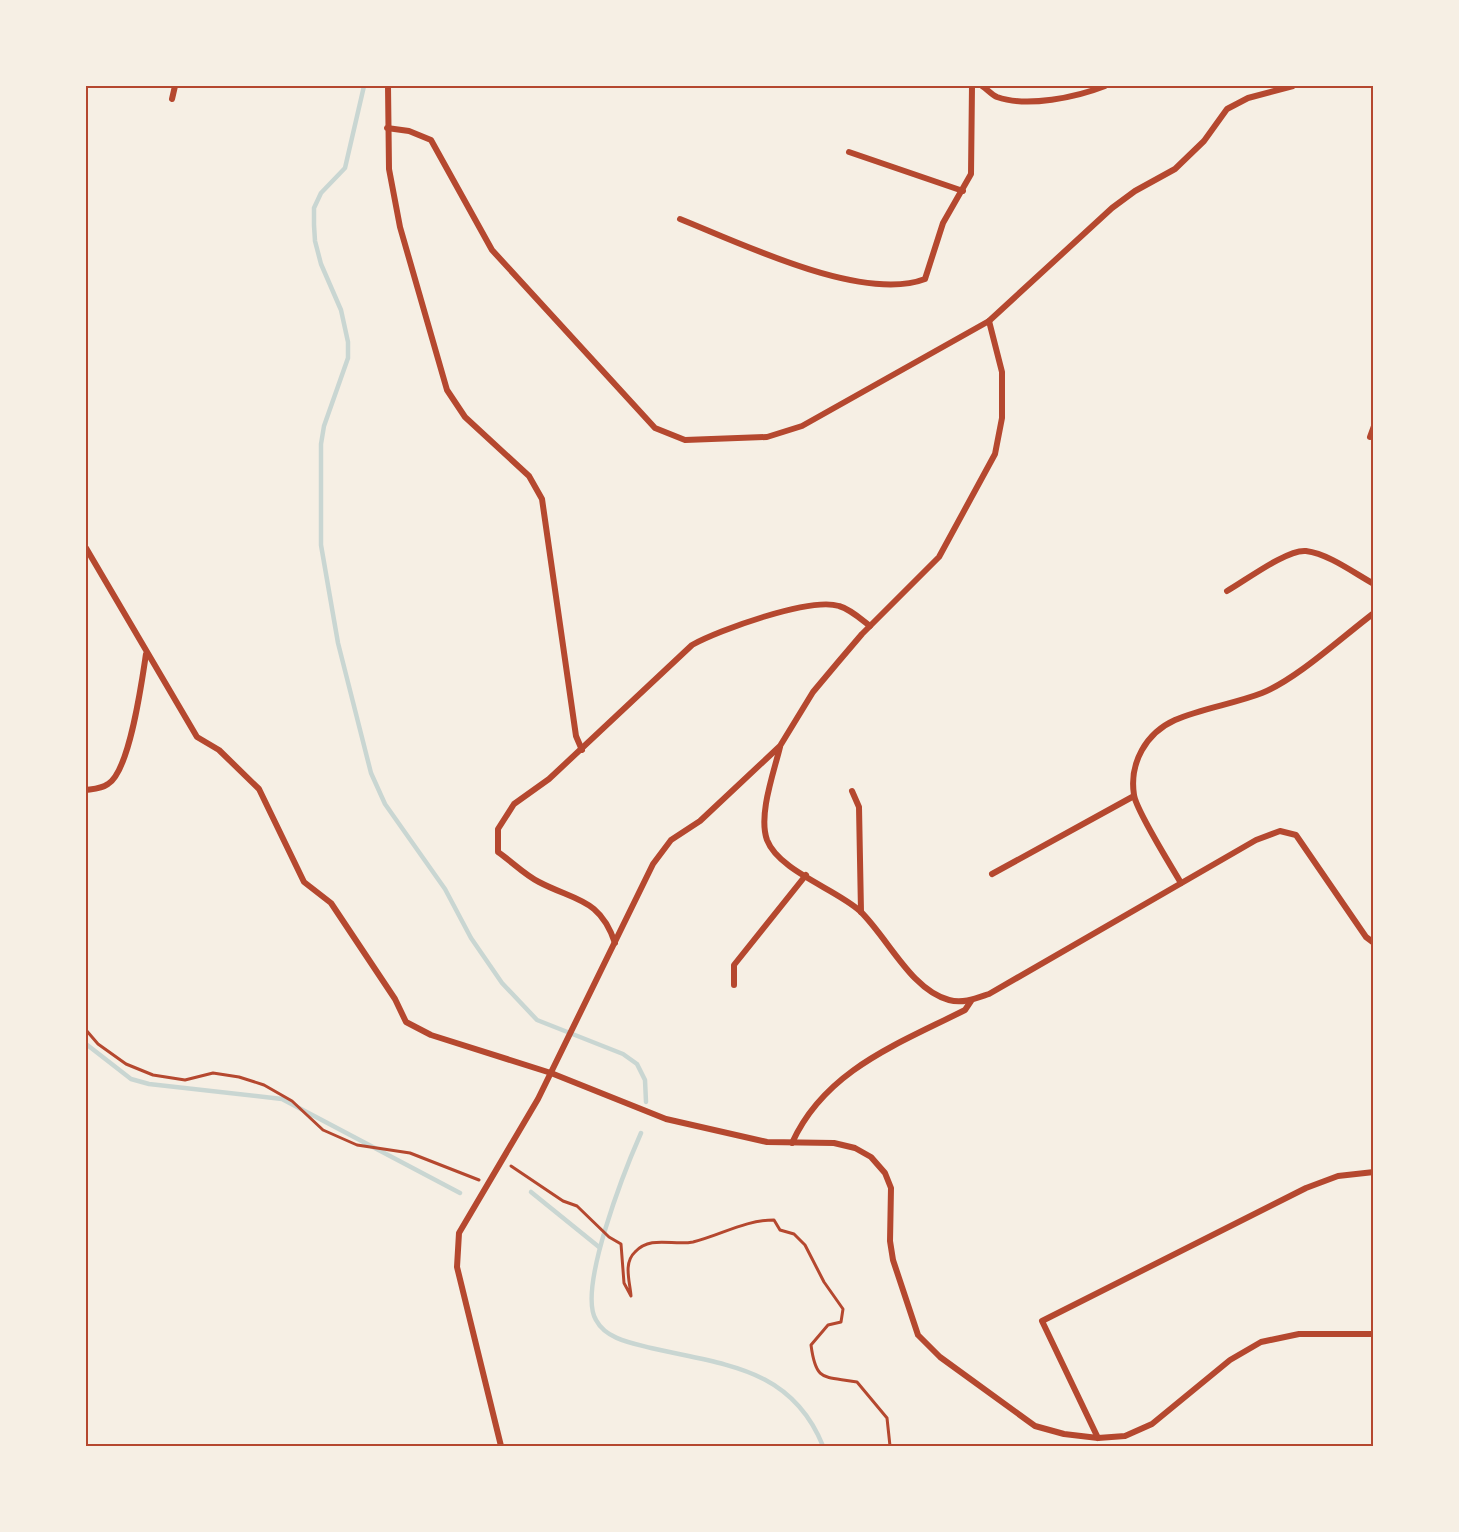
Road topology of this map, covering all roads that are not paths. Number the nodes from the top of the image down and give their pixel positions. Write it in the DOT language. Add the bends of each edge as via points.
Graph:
graph roads {
  1 [pos="175,86"];
  2 [pos="388,86"];
  3 [pos="972,86"];
  4 [pos="982,86"];
  5 [pos="1105,86"];
  6 [pos="1293,86"];
  7 [pos="172,99"];
  8 [pos="387,128"];
  9 [pos="849,152"];
  10 [pos="963,191"];
  11 [pos="680,219"];
  12 [pos="989,321"];
  13 [pos="1374,426"];
  14 [pos="1370,438"];
  15 [pos="86,548"];
  16 [pos="1374,584"];
  17 [pos="1227,591"];
  18 [pos="1374,614"];
  19 [pos="870,626"];
  20 [pos="147,653"];
  21 [pos="780,746"];
  22 [pos="582,750"];
  23 [pos="86,790"];
  24 [pos="852,791"];
  25 [pos="1134,796"];
  26 [pos="992,874"];
  27 [pos="806,875"];
  28 [pos="1181,883"];
  29 [pos="861,912"];
  30 [pos="615,943"];
  31 [pos="1374,943"];
  32 [pos="734,985"];
  33 [pos="971,1001"];
  34 [pos="551,1073"];
  35 [pos="792,1143"];
  36 [pos="1374,1172"];
  37 [pos="1374,1334"];
  38 [pos="1098,1438"];
  39 [pos="501,1446"];
  1 -- 7 [label="street"];
  2 -- 8 [label="street"];
  3 -- 10 [label="street" via="972,174"];
  4 -- 5 [label="street" via="998,97 1032,101 1080,96"];
  6 -- 12 [label="street" via="1248,98 1227,109 1204,141 1175,169 1112,208"];
  8 -- 12 [label="street" via="431,140 492,250 656,428 685,440 767,438 802,426"];
  8 -- 22 [label="street" via="389,169 400,227 447,390 465,417 529,476 542,499 576,736"];
  9 -- 10 [label="street"];
  10 -- 11 [label="street" via="943,223 925,279 912,284 843,279"];
  12 -- 19 [label="street" via="1002,372 1002,418 995,454 939,557"];
  13 -- 14 [label="street"];
  15 -- 20 [label="street"];
  16 -- 17 [label="street" via="1323,556 1305,551 1290,555"];
  18 -- 25 [label="street" via="1264,692 1173,721 1149,738 1139,754"];
  19 -- 21 [label="street" via="813,692"];
  19 -- 22 [label="street" via="838,605 813,605 734,625 706,637 692,645"];
  20 -- 23 [label="street" via="129,746 118,773 110,784"];
  20 -- 34 [label="street" via="197,737 219,750 259,789 303,882 331,903 406,1022 431,1035"];
  21 -- 27 [label="street" via="765,809 767,840 778,857"];
  21 -- 30 [label="street" via="700,821 671,840 653,864"];
  22 -- 30 [label="street" via="514,804 498,829 498,852 539,882 594,906 609,924"];
  24 -- 29 [label="street" via="859,807"];
  25 -- 26 [label="street"];
  25 -- 28 [label="street"];
  27 -- 29 [label="street"];
  27 -- 32 [label="street" via="734,965"];
  28 -- 31 [label="street" via="1256,840 1280,831 1296,836 1366,938"];
  28 -- 33 [label="street"];
  29 -- 33 [label="street" via="920,984 950,1000"];
  30 -- 34 [label="street"];
  33 -- 35 [label="street" via="965,1010 886,1048 846,1074 809,1113"];
  34 -- 35 [label="street" via="666,1119 767,1143"];
  34 -- 39 [label="street" via="490,1184 465,1221 457,1245 457,1267"];
  35 -- 38 [label="street" via="834,1143 855,1148 871,1157 885,1173 893,1197 890,1241 895,1272 918,1335 939,1357 1035,1426"];
  36 -- 38 [label="street" via="1338,1176 1306,1188 1042,1321"];
  37 -- 38 [label="street" via="1299,1334 1262,1342 1230,1360 1152,1424 1125,1436"];
}
